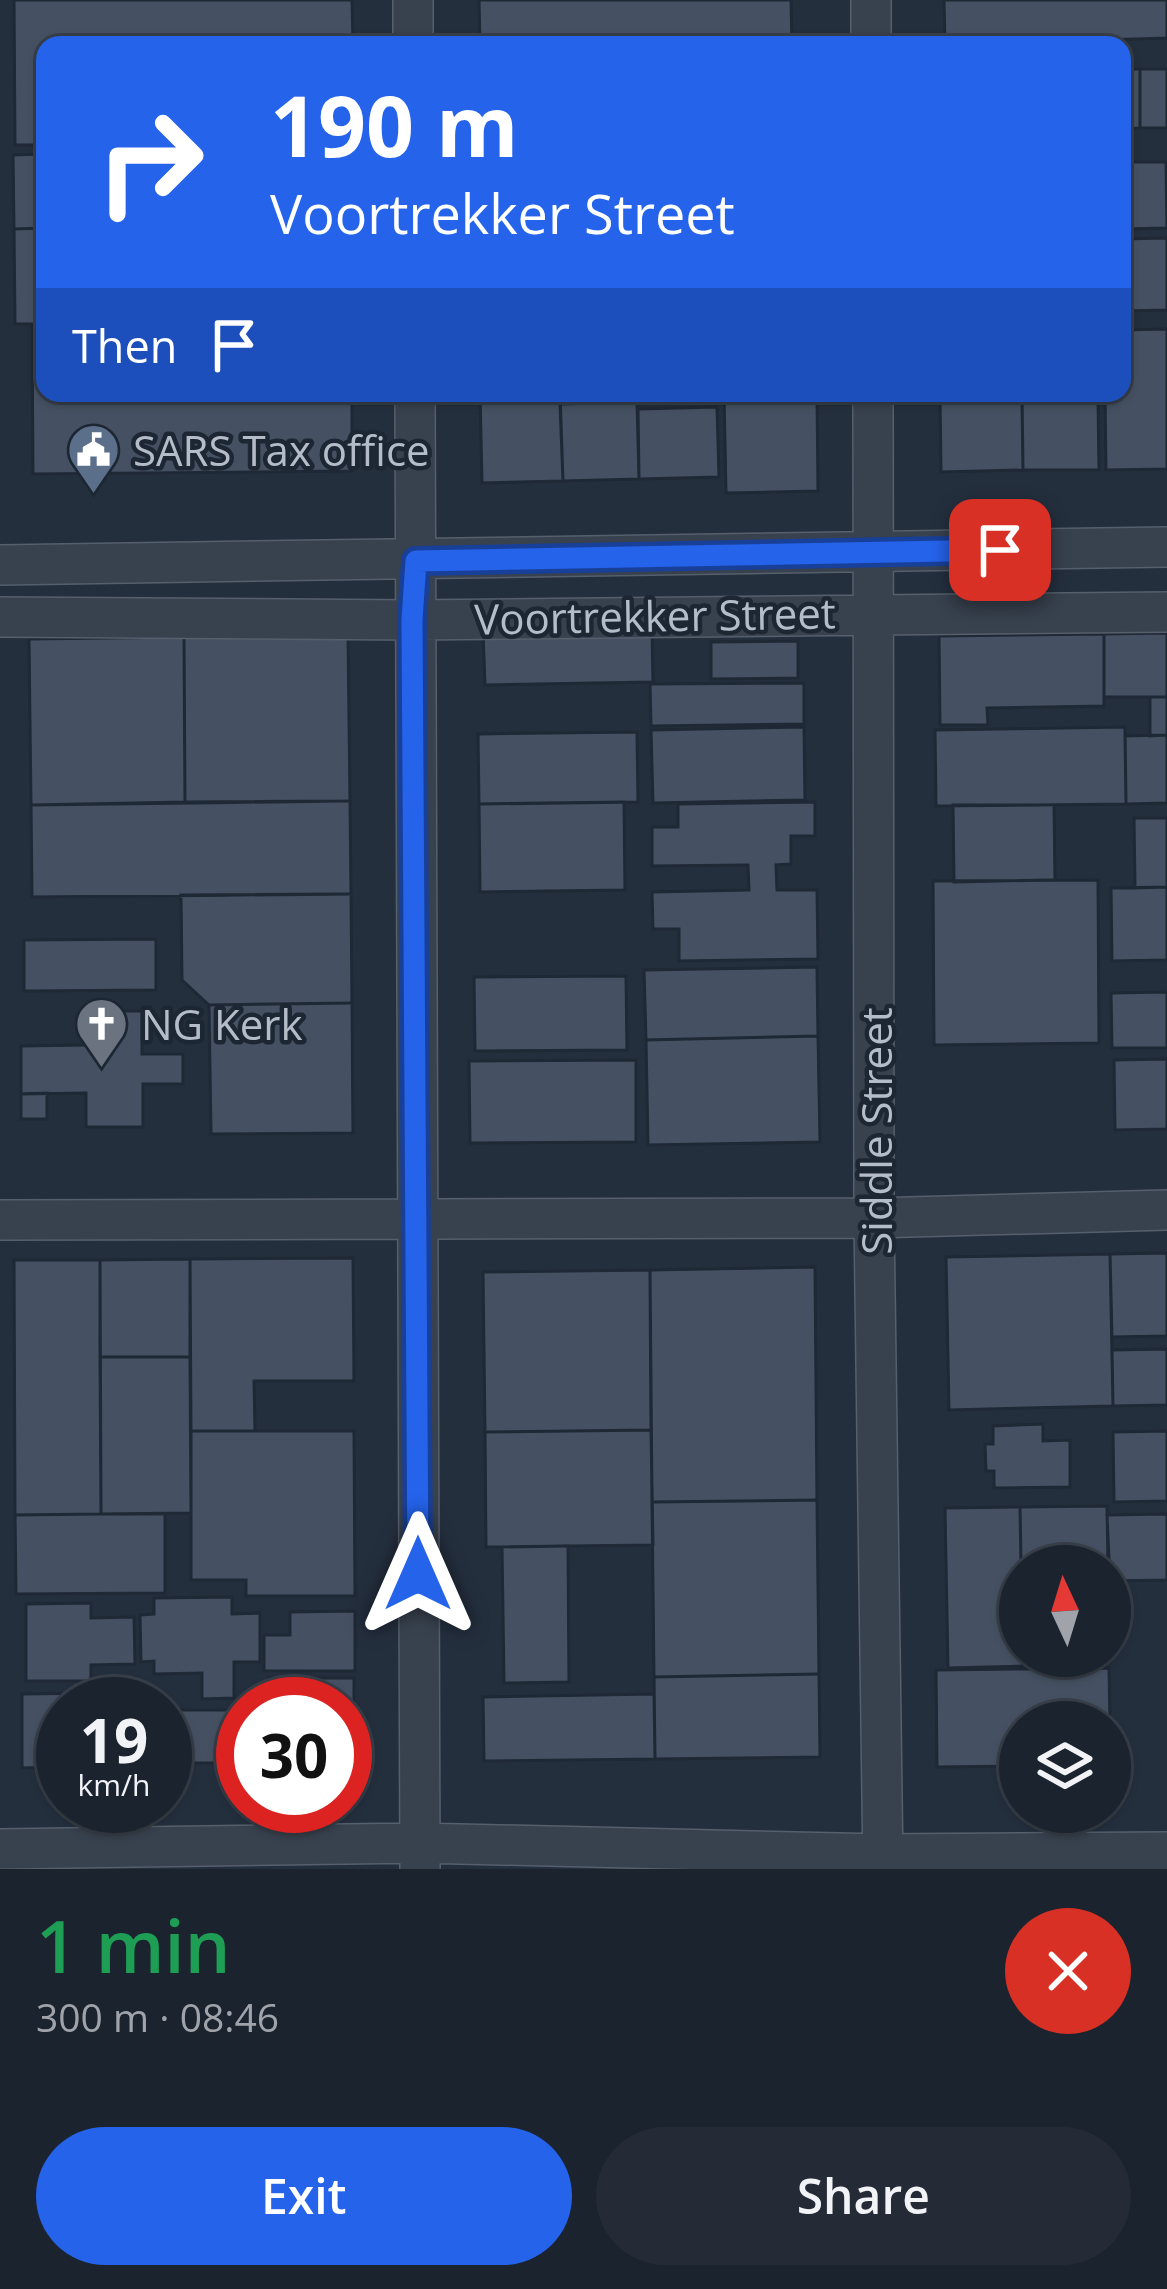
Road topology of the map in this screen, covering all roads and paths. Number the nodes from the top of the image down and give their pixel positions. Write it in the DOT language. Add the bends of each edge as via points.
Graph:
graph roads {
  1 [pos="413,0"];
  2 [pos="871,0"];
  3 [pos="413,36"];
  4 [pos="871,36"];
  5 [pos="415,402"];
  6 [pos="873,402"];
  7 [pos="1167,547"];
  8 [pos="874,552"];
  9 [pos="416,561"];
  10 [pos="0,565"];
  11 [pos="875,611"];
  12 [pos="1167,612"];
  13 [pos="0,617"];
  14 [pos="412,620"];
  15 [pos="1167,1210"];
  16 [pos="416,1215"];
  17 [pos="874,1218"];
  18 [pos="0,1220"];
  19 [pos="0,1849"];
  20 [pos="1167,1852"];
  21 [pos="419,1856"];
  22 [pos="883,1861"];
  1 -- 3 [label="street"];
  2 -- 4 [label="street"];
  5 -- 9 [label="street"];
  6 -- 8 [label="street, Siddle Street"];
  7 -- 8 [label="street, Voortrekker Street"];
  8 -- 9 [label="street, Voortrekker Street"];
  8 -- 11 [label="street, Siddle Street"];
  9 -- 10 [label="street, Voortrekker Street"];
  9 -- 14 [label="street"];
  11 -- 12 [label="street, Voortrekker Street"];
  11 -- 14 [label="street, Voortrekker Street"];
  11 -- 17 [label="street, Siddle Street"];
  13 -- 14 [label="street, Voortrekker Street"];
  14 -- 16 [label="street"];
  15 -- 17 [label="street"];
  16 -- 17 [label="street"];
  16 -- 18 [label="street"];
  16 -- 21 [label="street"];
  17 -- 22 [label="street, Siddle Street"];
  19 -- 21 [label="street"];
  20 -- 22 [label="street"];
  21 -- 22 [label="street"];
}
